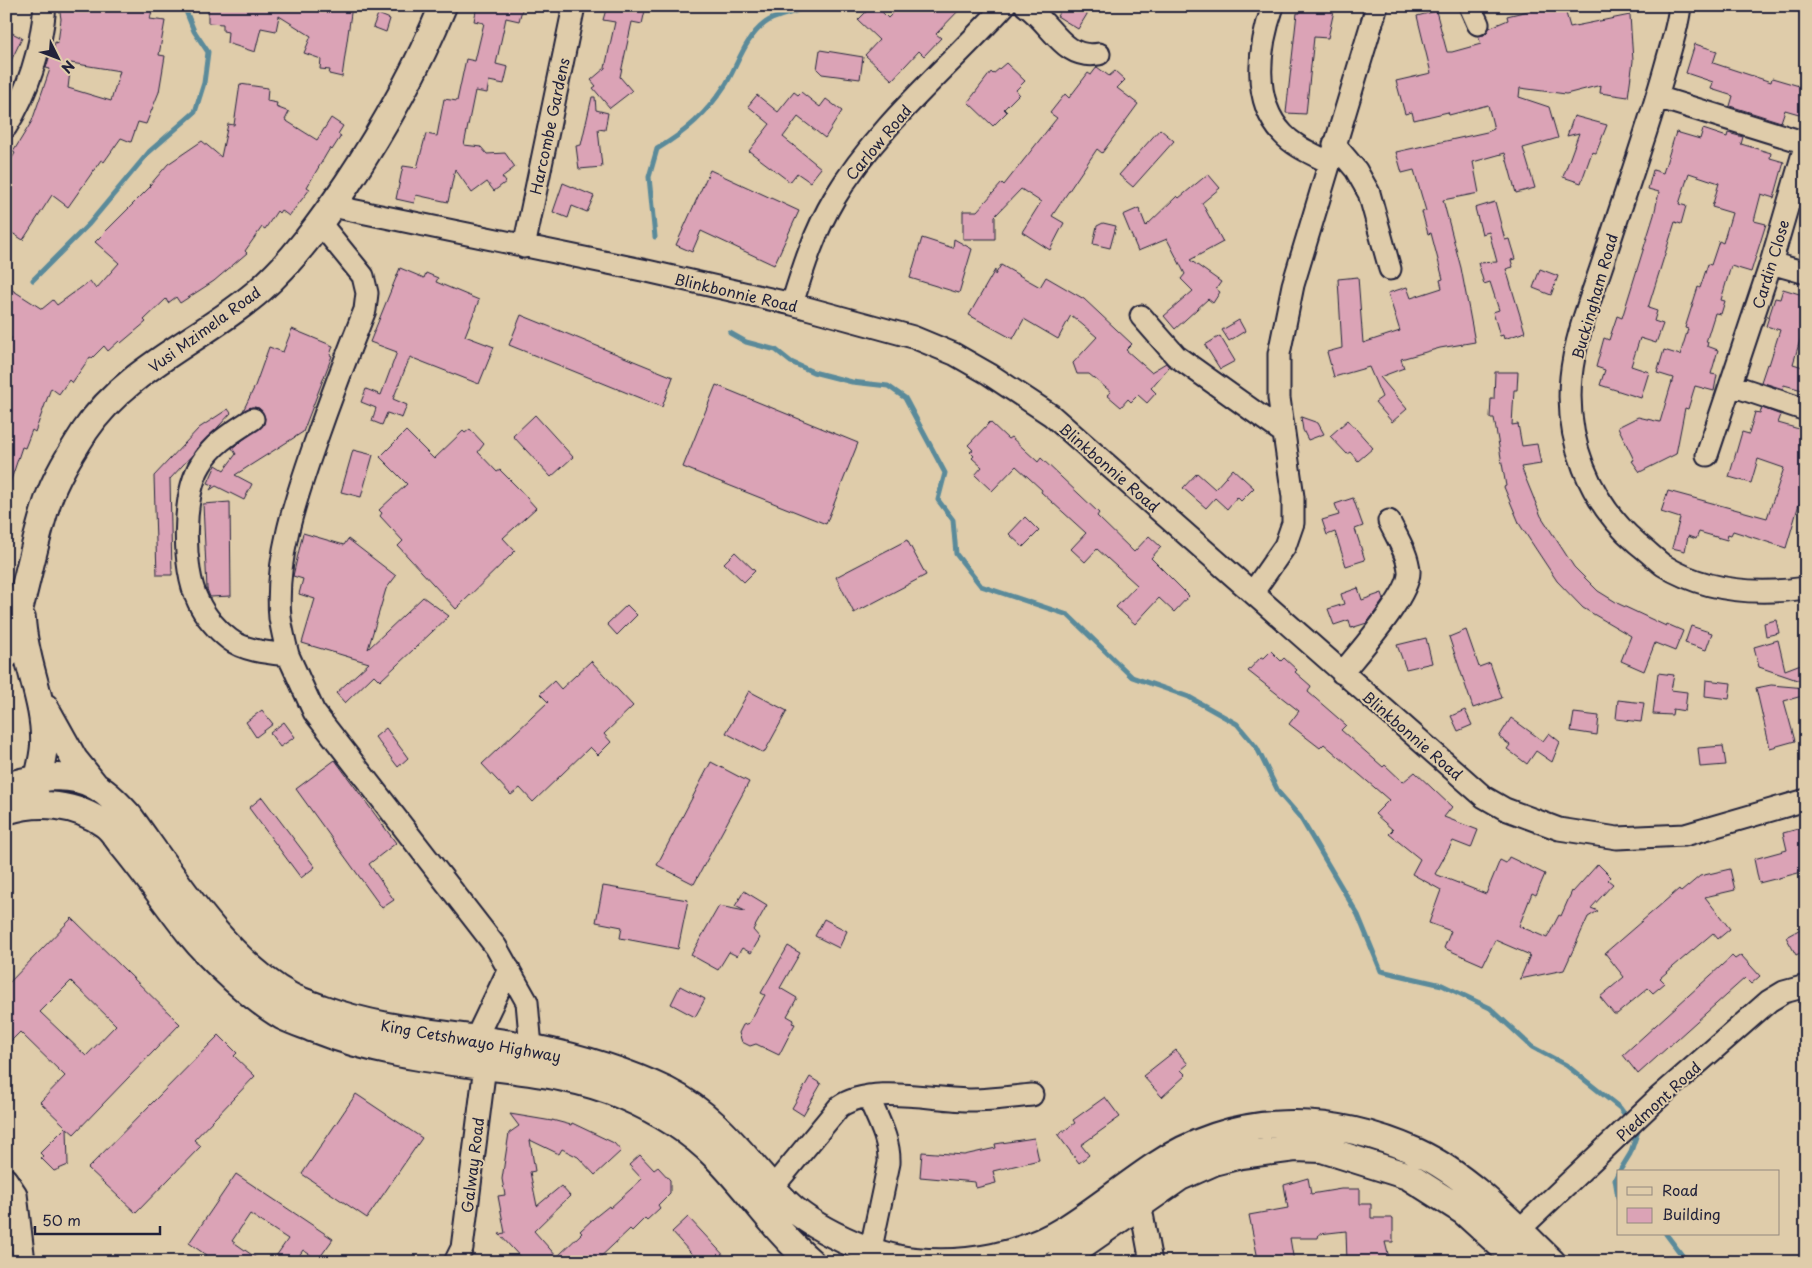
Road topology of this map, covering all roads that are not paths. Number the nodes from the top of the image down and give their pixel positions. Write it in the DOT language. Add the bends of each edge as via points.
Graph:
graph roads {
  1 [pos="45,6"];
  2 [pos="444,6"];
  3 [pos="574,6"];
  4 [pos="1004,6"];
  5 [pos="1026,6"];
  6 [pos="1273,6"];
  7 [pos="1377,6"];
  8 [pos="1680,6"];
  9 [pos="1099,54"];
  10 [pos="1657,97"];
  11 [pos="6,127"];
  12 [pos="1806,143"];
  13 [pos="1331,153"];
  14 [pos="326,214"];
  15 [pos="524,247"];
  16 [pos="1772,263"];
  17 [pos="1390,269"];
  18 [pos="1806,273"];
  19 [pos="792,304"];
  20 [pos="1141,316"];
  21 [pos="1731,385"];
  22 [pos="1806,410"];
  23 [pos="252,419"];
  24 [pos="1284,433"];
  25 [pos="1707,455"];
  26 [pos="1389,521"];
  27 [pos="1806,588"];
  28 [pos="1253,592"];
  29 [pos="21,608"];
  30 [pos="6,655"];
  31 [pos="288,655"];
  32 [pos="1342,673"];
  33 [pos="36,691"];
  34 [pos="38,778"];
  35 [pos="94,784"];
  36 [pos="13,800"];
  37 [pos="1806,800"];
  38 [pos="509,969"];
  39 [pos="1806,986"];
  40 [pos="475,1040"];
  41 [pos="531,1048"];
  42 [pos="485,1066"];
  43 [pos="1032,1095"];
  44 [pos="868,1096"];
  45 [pos="6,1179"];
  46 [pos="773,1187"];
  47 [pos="1140,1203"];
  48 [pos="1519,1230"];
  49 [pos="870,1256"];
  50 [pos="463,1257"];
  51 [pos="24,1262"];
  52 [pos="811,1262"];
  53 [pos="913,1262"];
  54 [pos="1058,1262"];
  55 [pos="1150,1262"];
  56 [pos="1519,1262"];
  57 [pos="1552,1262"];
  1 -- 11 [label="street" via="28,88"];
  2 -- 14 [label="main road, Vusi Mzimela Road" via="378,138"];
  3 -- 15 [label="street, Harcombe Gardens"];
  4 -- 19 [label="street, Carlow Road" via="900,113 850,174 821,225"];
  5 -- 9 [label="street" via="1072,50 1087,56"];
  6 -- 13 [label="street" via="1262,44 1260,72 1267,109 1292,142"];
  7 -- 13 [label="street"];
  8 -- 10 [label="street, Buckingham Road"];
  10 -- 12 [label="street"];
  10 -- 27 [label="street, Buckingham Road" via="1577,347 1570,396 1578,452 1590,483 1618,526 1663,565 1706,584 1743,591 1780,592"];
  12 -- 16 [label="street, Cardin Close"];
  13 -- 17 [label="street" via="1356,170 1369,193"];
  13 -- 24 [label="street" via="1293,285 1280,354"];
  14 -- 15 [label="street, Blinkbonnie Road"];
  14 -- 29 [label="main road, Vusi Mzimela Road" via="262,288 133,380 104,406 63,468 47,502"];
  14 -- 31 [label="street" via="363,276 368,293 365,310 324,418 290,522 284,553 280,618"];
  15 -- 19 [label="street, Blinkbonnie Road"];
  16 -- 18 [label="street"];
  16 -- 21 [label="street, Cardin Close"];
  19 -- 28 [label="street, Blinkbonnie Road" via="913,337 954,354 989,374 1051,415"];
  20 -- 24 [label="street" via="1176,356"];
  21 -- 22 [label="street"];
  21 -- 25 [label="street, Cardin Close"];
  23 -- 31 [label="street" via="222,439 208,453 194,479 188,500 191,580 201,607 230,640 268,653"];
  24 -- 28 [label="street" via="1293,497 1293,523 1285,546"];
  26 -- 32 [label="street" via="1407,560 1409,582 1397,603"];
  28 -- 32 [label="street, Blinkbonnie Road"];
  29 -- 30 [label="main road, Vusi Mzimela Road"];
  29 -- 33 [label="main road, Vusi Mzimela Road" via="27,658"];
  31 -- 38 [label="street" via="314,712 486,933"];
  32 -- 37 [label="street, Blinkbonnie Road" via="1484,797 1505,809 1559,829 1617,838 1685,835"];
  33 -- 34 [label="main road, Vusi Mzimela Road" via="44,744"];
  33 -- 35 [label="main road" via="74,759"];
  34 -- 35 [label="main road, King Cetshwayo Highway" via="69,778"];
  34 -- 36 [label="main road, Vusi Mzimela Road"];
  35 -- 40 [label="main road, King Cetshwayo Highway" via="130,817 213,929 247,963 291,996 349,1018 407,1031"];
  36 -- 42 [label="main road, King Cetshwayo Highway" via="69,808 106,825 192,936 228,973 283,1016 344,1041 388,1052"];
  38 -- 40 [label="street"];
  38 -- 41 [label="street" via="526,1002"];
  39 -- 48 [label="street, Piedmont Road" via="1784,992 1769,1001 1657,1099"];
  40 -- 41 [label="main road, King Cetshwayo Highway"];
  41 -- 46 [label="main road, King Cetshwayo Highway" via="587,1062 667,1091 718,1126"];
  42 -- 50 [label="street, Galway Road"];
  42 -- 52 [label="main road, King Cetshwayo Highway" via="564,1078 620,1094 671,1119 717,1157 774,1225"];
  43 -- 44 [label="street" via="972,1100"];
  44 -- 46 [label="street" via="847,1101 839,1107"];
  44 -- 49 [label="street" via="889,1152"];
  45 -- 51 [label="street" via="16,1194"];
  46 -- 49 [label="main road, King Cetshwayo Highway" via="795,1211"];
  47 -- 54 [label="main road"];
  47 -- 55 [label="street"];
  47 -- 56 [label="main road" via="1180,1177 1214,1162 1266,1151 1322,1148 1408,1176 1431,1188 1463,1211"];
  48 -- 53 [label="main road, King Cetshwayo Highway" via="1474,1190 1417,1152 1355,1132 1284,1123 1250,1126 1181,1150 1065,1230 1016,1252 981,1260"];
  48 -- 57 [label="main road, King Cetshwayo Highway"];
  49 -- 53 [label="main road, King Cetshwayo Highway"];
}
